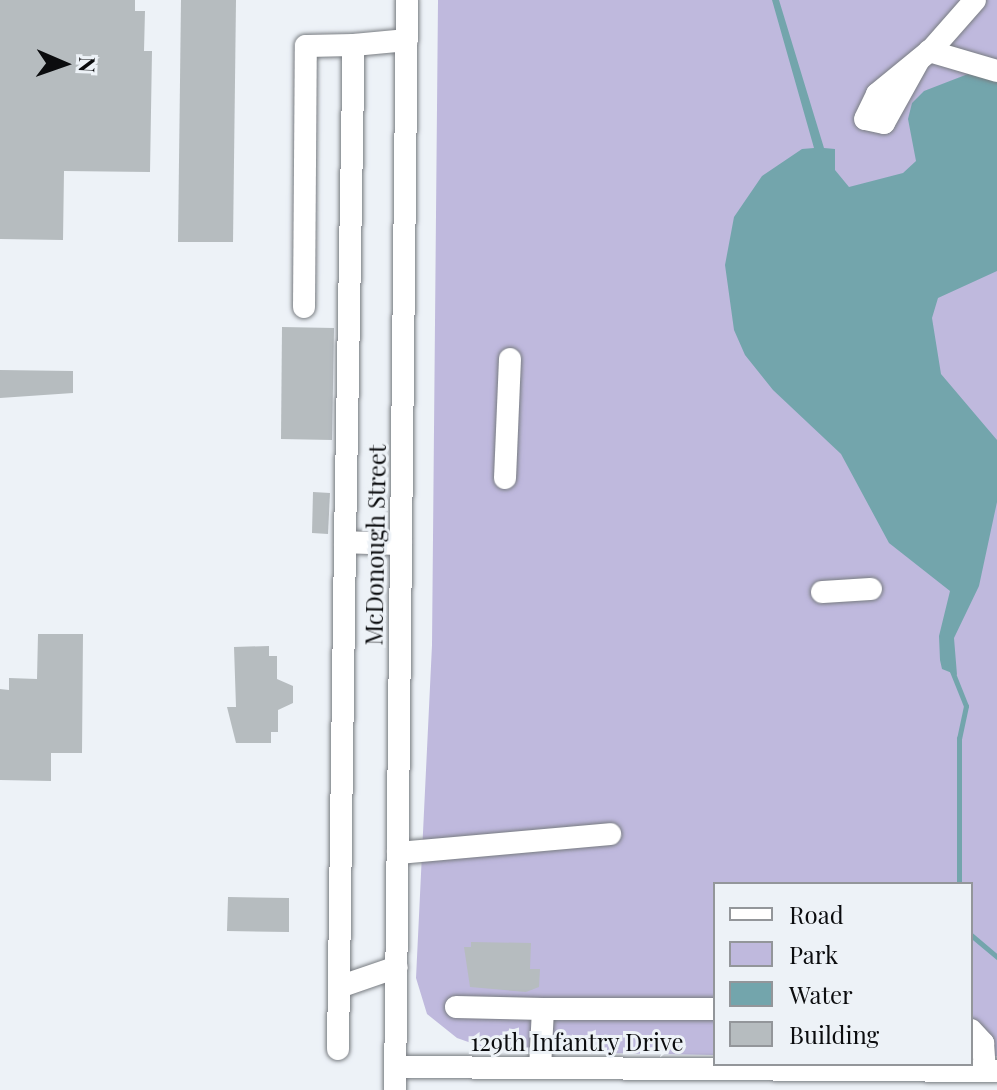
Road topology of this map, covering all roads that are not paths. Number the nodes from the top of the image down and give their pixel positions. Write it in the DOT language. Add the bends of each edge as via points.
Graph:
graph roads {
  1 [pos="407,0"];
  2 [pos="975,0"];
  3 [pos="407,40"];
  4 [pos="354,45"];
  5 [pos="997,71"];
  6 [pos="304,307"];
  7 [pos="510,359"];
  8 [pos="505,478"];
  9 [pos="345,542"];
  10 [pos="401,544"];
  11 [pos="871,589"];
  12 [pos="822,592"];
  13 [pos="610,834"];
  14 [pos="398,853"];
  15 [pos="397,967"];
  16 [pos="339,987"];
  17 [pos="456,1007"];
  18 [pos="543,1009"];
  19 [pos="713,1009"];
  20 [pos="973,1032"];
  21 [pos="338,1049"];
  22 [pos="396,1067"];
  23 [pos="540,1068"];
  24 [pos="991,1071"];
  25 [pos="713,1080"];
  26 [pos="882,1080"];
  27 [pos="395,1090"];
  1 -- 3 [label="street, McDonough Street"];
  2 -- 5 [label="street" via="924,56"];
  3 -- 4 [label="street"];
  3 -- 10 [label="street, McDonough Street"];
  4 -- 6 [label="street" via="306,46"];
  4 -- 9 [label="street"];
  7 -- 8 [label="street"];
  9 -- 10 [label="street"];
  9 -- 16 [label="street"];
  10 -- 14 [label="street, McDonough Street"];
  11 -- 12 [label="street"];
  13 -- 14 [label="street"];
  14 -- 15 [label="street, McDonough Street"];
  15 -- 16 [label="street"];
  15 -- 22 [label="street, McDonough Street"];
  16 -- 21 [label="street"];
  17 -- 18 [label="street"];
  18 -- 19 [label="street"];
  18 -- 23 [label="street"];
  20 -- 24 [label="street" via="983,1043"];
  22 -- 23 [label="street, 129th Infantry Drive"];
  22 -- 27 [label="street, McDonough Street"];
  23 -- 25 [label="street, 129th Infantry Drive"];
  24 -- 26 [label="street, 129th Infantry Drive"];
  25 -- 26 [label="street, 129th Infantry Drive"];
}
